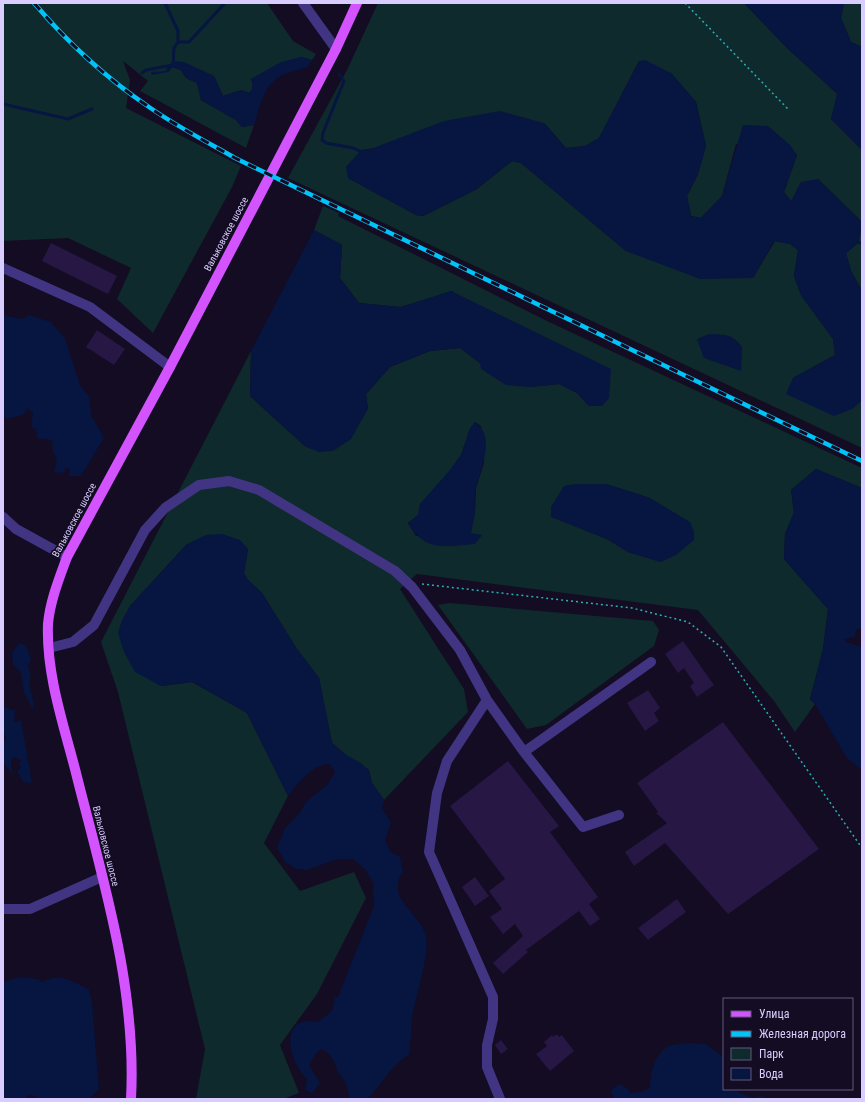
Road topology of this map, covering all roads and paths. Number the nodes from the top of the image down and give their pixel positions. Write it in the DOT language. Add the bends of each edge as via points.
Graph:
graph roads {
  1 [pos="303,3"];
  2 [pos="357,3"];
  3 [pos="685,3"];
  4 [pos="336,49"];
  5 [pos="788,109"];
  6 [pos="3,268"];
  7 [pos="170,366"];
  8 [pos="3,517"];
  9 [pos="67,557"];
  10 [pos="412,587"];
  11 [pos="49,648"];
  12 [pos="651,662"];
  13 [pos="487,700"];
  14 [pos="524,752"];
  15 [pos="619,815"];
  16 [pos="862,848"];
  17 [pos="102,876"];
  18 [pos="3,909"];
  19 [pos="131,1099"];
  20 [pos="500,1099"];
  1 -- 4 [label="lane"];
  2 -- 4 [label="main road, Вальковское шоссе"];
  3 -- 5 [label="path"];
  4 -- 7 [label="main road, Вальковское шоссе"];
  6 -- 7 [label="lane" via="90,307"];
  7 -- 9 [label="main road, Вальковское шоссе"];
  8 -- 9 [label="lane" via="16,529"];
  9 -- 11 [label="main road, Вальковское шоссе" via="48,623"];
  10 -- 11 [label="lane" via="395,571 259,490 229,481 199,485 165,508 145,530 94,625 74,642"];
  10 -- 13 [label="lane" via="460,650"];
  10 -- 16 [label="path" via="423,584 632,608 688,622 722,646"];
  11 -- 17 [label="main road, Вальковское шоссе" via="59,708"];
  12 -- 14 [label="lane"];
  13 -- 14 [label="lane"];
  13 -- 20 [label="lane" via="447,761 437,793 429,852 493,997 487,1068"];
  14 -- 15 [label="lane" via="583,828"];
  17 -- 18 [label="lane" via="30,909"];
  17 -- 19 [label="main road, Вальковское шоссе" via="124,979 133,1071"];
}
